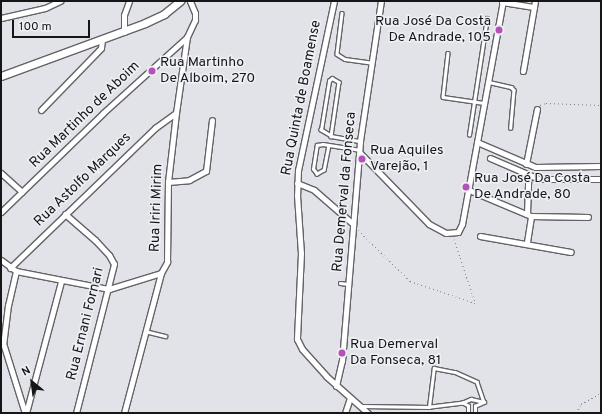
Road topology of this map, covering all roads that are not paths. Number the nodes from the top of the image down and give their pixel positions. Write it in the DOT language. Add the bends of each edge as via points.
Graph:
graph roads {
  1 [pos="60,1"];
  2 [pos="129,1"];
  3 [pos="180,1"];
  4 [pos="190,1"];
  5 [pos="334,1"];
  6 [pos="381,1"];
  7 [pos="535,1"];
  8 [pos="502,2"];
  9 [pos="534,8"];
  10 [pos="342,13"];
  11 [pos="1,18"];
  12 [pos="487,18"];
  13 [pos="124,32"];
  14 [pos="187,37"];
  15 [pos="102,40"];
  16 [pos="448,53"];
  17 [pos="372,63"];
  18 [pos="523,71"];
  19 [pos="1,76"];
  20 [pos="488,82"];
  21 [pos="474,102"];
  22 [pos="484,103"];
  23 [pos="536,109"];
  24 [pos="40,110"];
  25 [pos="176,113"];
  26 [pos="212,120"];
  27 [pos="511,128"];
  28 [pos="469,135"];
  29 [pos="331,136"];
  30 [pos="360,141"];
  31 [pos="477,142"];
  32 [pos="329,145"];
  33 [pos="360,151"];
  34 [pos="490,158"];
  35 [pos="526,164"];
  36 [pos="601,166"];
  37 [pos="1,173"];
  38 [pos="528,176"];
  39 [pos="601,180"];
  40 [pos="168,182"];
  41 [pos="297,183"];
  42 [pos="469,190"];
  43 [pos="22,192"];
  44 [pos="1,212"];
  45 [pos="65,214"];
  46 [pos="529,215"];
  47 [pos="588,217"];
  48 [pos="353,224"];
  49 [pos="480,236"];
  50 [pos="527,242"];
  51 [pos="571,252"];
  52 [pos="1,260"];
  53 [pos="10,268"];
  54 [pos="16,271"];
  55 [pos="161,273"];
  56 [pos="61,281"];
  57 [pos="340,283"];
  58 [pos="348,284"];
  59 [pos="109,289"];
  60 [pos="145,331"];
  61 [pos="165,336"];
  62 [pos="336,386"];
  63 [pos="350,398"];
  64 [pos="484,402"];
  65 [pos="462,403"];
  66 [pos="360,406"];
  67 [pos="429,407"];
  68 [pos="26,413"];
  69 [pos="76,413"];
  70 [pos="124,413"];
  71 [pos="345,413"];
  72 [pos="368,413"];
  73 [pos="468,413"];
  74 [pos="475,413"];
  1 -- 11 [label="street" via="45,8"];
  2 -- 13 [label="street" via="124,16"];
  3 -- 13 [label="main road" via="156,19"];
  4 -- 14 [label="street, Rua Iriri Mirim" via="195,20"];
  5 -- 41 [label="street, Rua Quinta de Boamense" via="308,117"];
  6 -- 17 [label="street, Rua Demerval da Fonseca"];
  7 -- 9 [label="street"];
  8 -- 9 [label="street"];
  8 -- 20 [label="street"];
  9 -- 18 [label="street"];
  10 -- 17 [label="lane" via="337,54 345,59"];
  12 -- 21 [label="lane"];
  13 -- 15 [label="main road"];
  14 -- 25 [label="street, Rua Iriri Mirim"];
  14 -- 43 [label="street, Rua Martinho de Aboim" via="134,83"];
  15 -- 19 [label="main road"];
  15 -- 24 [label="street" via="101,48"];
  16 -- 21 [label="lane" via="442,94 446,98"];
  17 -- 30 [label="street, Rua Demerval da Fonseca"];
  20 -- 22 [label="street"];
  20 -- 27 [label="lane" via="514,90"];
  21 -- 22 [label="lane"];
  21 -- 28 [label="lane"];
  22 -- 31 [label="street"];
  23 -- 35 [label="street"];
  25 -- 40 [label="street, Rua Iriri Mirim"];
  25 -- 45 [label="street, Rua Astolfo Marques" via="155,128"];
  26 -- 40 [label="street" via="206,170 189,180"];
  29 -- 29 [label="lane" via="339,82 332,78 329,81 321,130"];
  29 -- 30 [label="lane"];
  30 -- 33 [label="street, Rua Demerval da Fonseca"];
  31 -- 35 [label="street"];
  31 -- 42 [label="street"];
  32 -- 32 [label="lane" via="324,170 317,174 313,169 314,148 317,145"];
  32 -- 33 [label="lane"];
  33 -- 42 [label="street" via="429,224 440,231 452,234 458,232"];
  33 -- 48 [label="street, Rua Demerval da Fonseca"];
  34 -- 38 [label="street"];
  35 -- 36 [label="street" via="546,168"];
  37 -- 43 [label="street"];
  38 -- 39 [label="street" via="544,180"];
  38 -- 46 [label="street"];
  40 -- 55 [label="street, Rua Iriri Mirim" via="169,252"];
  41 -- 48 [label="street" via="314,190"];
  41 -- 62 [label="street, Rua Quinta de Boamense" via="301,253 298,343"];
  42 -- 46 [label="street"];
  43 -- 44 [label="street, Rua Martinho de Aboim"];
  45 -- 53 [label="street, Rua Astolfo Marques"];
  45 -- 59 [label="street, Rua Ernani Fornari" via="112,259 113,274"];
  46 -- 47 [label="street"];
  46 -- 50 [label="street"];
  48 -- 58 [label="street, Rua Demerval da Fonseca"];
  49 -- 50 [label="street"];
  50 -- 51 [label="street"];
  52 -- 53 [label="street"];
  53 -- 54 [label="street"];
  54 -- 56 [label="street"];
  54 -- 68 [label="street" via="3,343"];
  55 -- 59 [label="street"];
  55 -- 60 [label="street, Rua Iriri Mirim"];
  56 -- 59 [label="street"];
  56 -- 68 [label="street"];
  57 -- 58 [label="lane"];
  58 -- 62 [label="street, Rua Demerval da Fonseca" via="341,369"];
  59 -- 69 [label="street, Rua Ernani Fornari"];
  60 -- 61 [label="lane"];
  60 -- 70 [label="street, Rua Iriri Mirim"];
  62 -- 63 [label="street"];
  63 -- 66 [label="street"];
  63 -- 71 [label="street"];
  64 -- 65 [label="lane" via="471,398"];
  64 -- 67 [label="lane" via="477,382 436,366 432,375"];
  64 -- 74 [label="lane" via="475,406"];
  65 -- 67 [label="lane"];
  65 -- 73 [label="lane" via="468,406"];
  66 -- 67 [label="lane"];
  66 -- 72 [label="street"];
}
